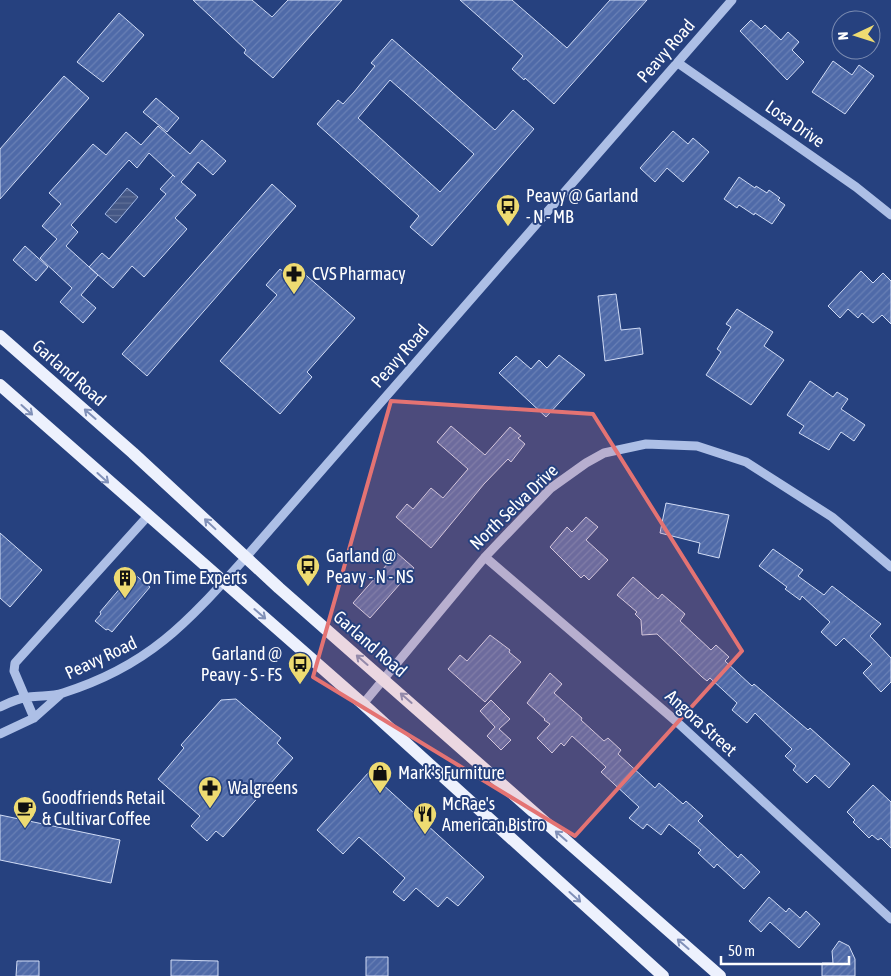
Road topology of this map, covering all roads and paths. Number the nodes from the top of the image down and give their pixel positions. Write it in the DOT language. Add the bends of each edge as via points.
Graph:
graph roads {
  1 [pos="732,0"];
  2 [pos="678,63"];
  3 [pos="891,215"];
  4 [pos="0,336"];
  5 [pos="0,385"];
  6 [pos="147,517"];
  7 [pos="246,557"];
  8 [pos="485,557"];
  9 [pos="891,567"];
  10 [pos="223,583"];
  11 [pos="383,679"];
  12 [pos="61,694"];
  13 [pos="26,697"];
  14 [pos="363,704"];
  15 [pos="0,707"];
  16 [pos="34,718"];
  17 [pos="0,734"];
  18 [pos="891,919"];
  19 [pos="663,976"];
  20 [pos="720,976"];
  1 -- 2 [label="street, Peavy Road"];
  2 -- 3 [label="street, Losa Drive"];
  2 -- 7 [label="street, Peavy Road"];
  7 -- 4 [label="main road, Garland Road, one-way" via="134,452"];
  5 -- 6 [label="main road, one-way"];
  6 -- 10 [label="main road"];
  6 -- 13 [label="street" via="15,663 14,672"];
  7 -- 10 [label="street, Peavy Road"];
  11 -- 7 [label="main road, Garland Road, one-way"];
  8 -- 9 [label="street, North Selva Drive" via="551,488 586,463 604,453 646,444 697,446 746,462 832,517"];
  8 -- 11 [label="street, North Selva Drive"];
  8 -- 18 [label="street, Angora Street" via="677,722"];
  10 -- 12 [label="street, Peavy Road" via="152,651 128,667"];
  10 -- 14 [label="main road, one-way"];
  11 -- 14 [label="street, North Selva Drive"];
  20 -- 11 [label="main road, Garland Road, one-way"];
  12 -- 13 [label="street, Peavy Road"];
  12 -- 16 [label="street, Peavy Road"];
  13 -- 15 [label="street, Peavy Road"];
  13 -- 16 [label="street"];
  14 -- 19 [label="main road, one-way"];
  16 -- 17 [label="street, Peavy Road"];
}
